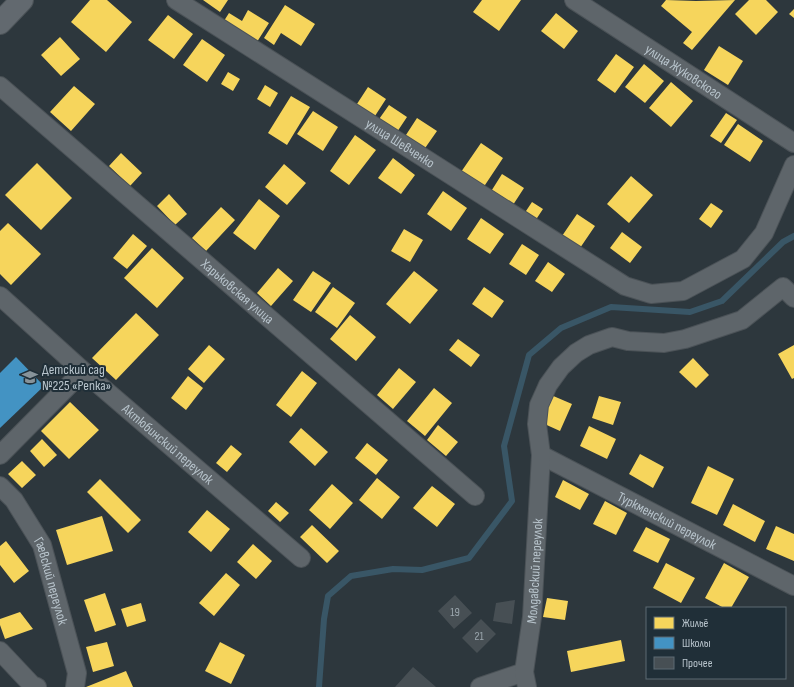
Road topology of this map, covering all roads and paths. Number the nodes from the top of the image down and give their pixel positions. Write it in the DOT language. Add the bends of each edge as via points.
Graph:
graph roads {
  1 [pos="22,0"];
  2 [pos="176,0"];
  3 [pos="574,0"];
  4 [pos="0,23"];
  5 [pos="0,86"];
  6 [pos="794,143"];
  7 [pos="794,165"];
  8 [pos="789,293"];
  9 [pos="0,296"];
  10 [pos="83,372"];
  11 [pos="0,455"];
  12 [pos="541,455"];
  13 [pos="0,486"];
  14 [pos="475,496"];
  15 [pos="301,558"];
  16 [pos="794,586"];
  17 [pos="0,651"];
  18 [pos="525,680"];
  19 [pos="37,687"];
  20 [pos="74,687"];
  21 [pos="480,687"];
  1 -- 4 [label="main road"];
  2 -- 7 [label="street, улица Шевченко" via="625,286 651,294 683,291 743,258 764,233"];
  3 -- 6 [label="street, улица Жуковского"];
  5 -- 14 [label="street, Харьковская улица"];
  8 -- 12 [label="street, Молдавский переулок" via="742,320 685,338 664,343 628,341 612,337 589,345 576,353 561,367 548,385 539,405 537,424"];
  9 -- 10 [label="street, Актюбинский переулок"];
  10 -- 11 [label="street"];
  10 -- 15 [label="street, Актюбинский переулок"];
  12 -- 16 [label="street, Туркменский переулок"];
  12 -- 18 [label="street, Молдавский переулок" via="532,617"];
  13 -- 20 [label="street, Гаевский переулок" via="14,500 42,545 77,673"];
  17 -- 19 [label="street"];
  18 -- 21 [label="street"];
}
